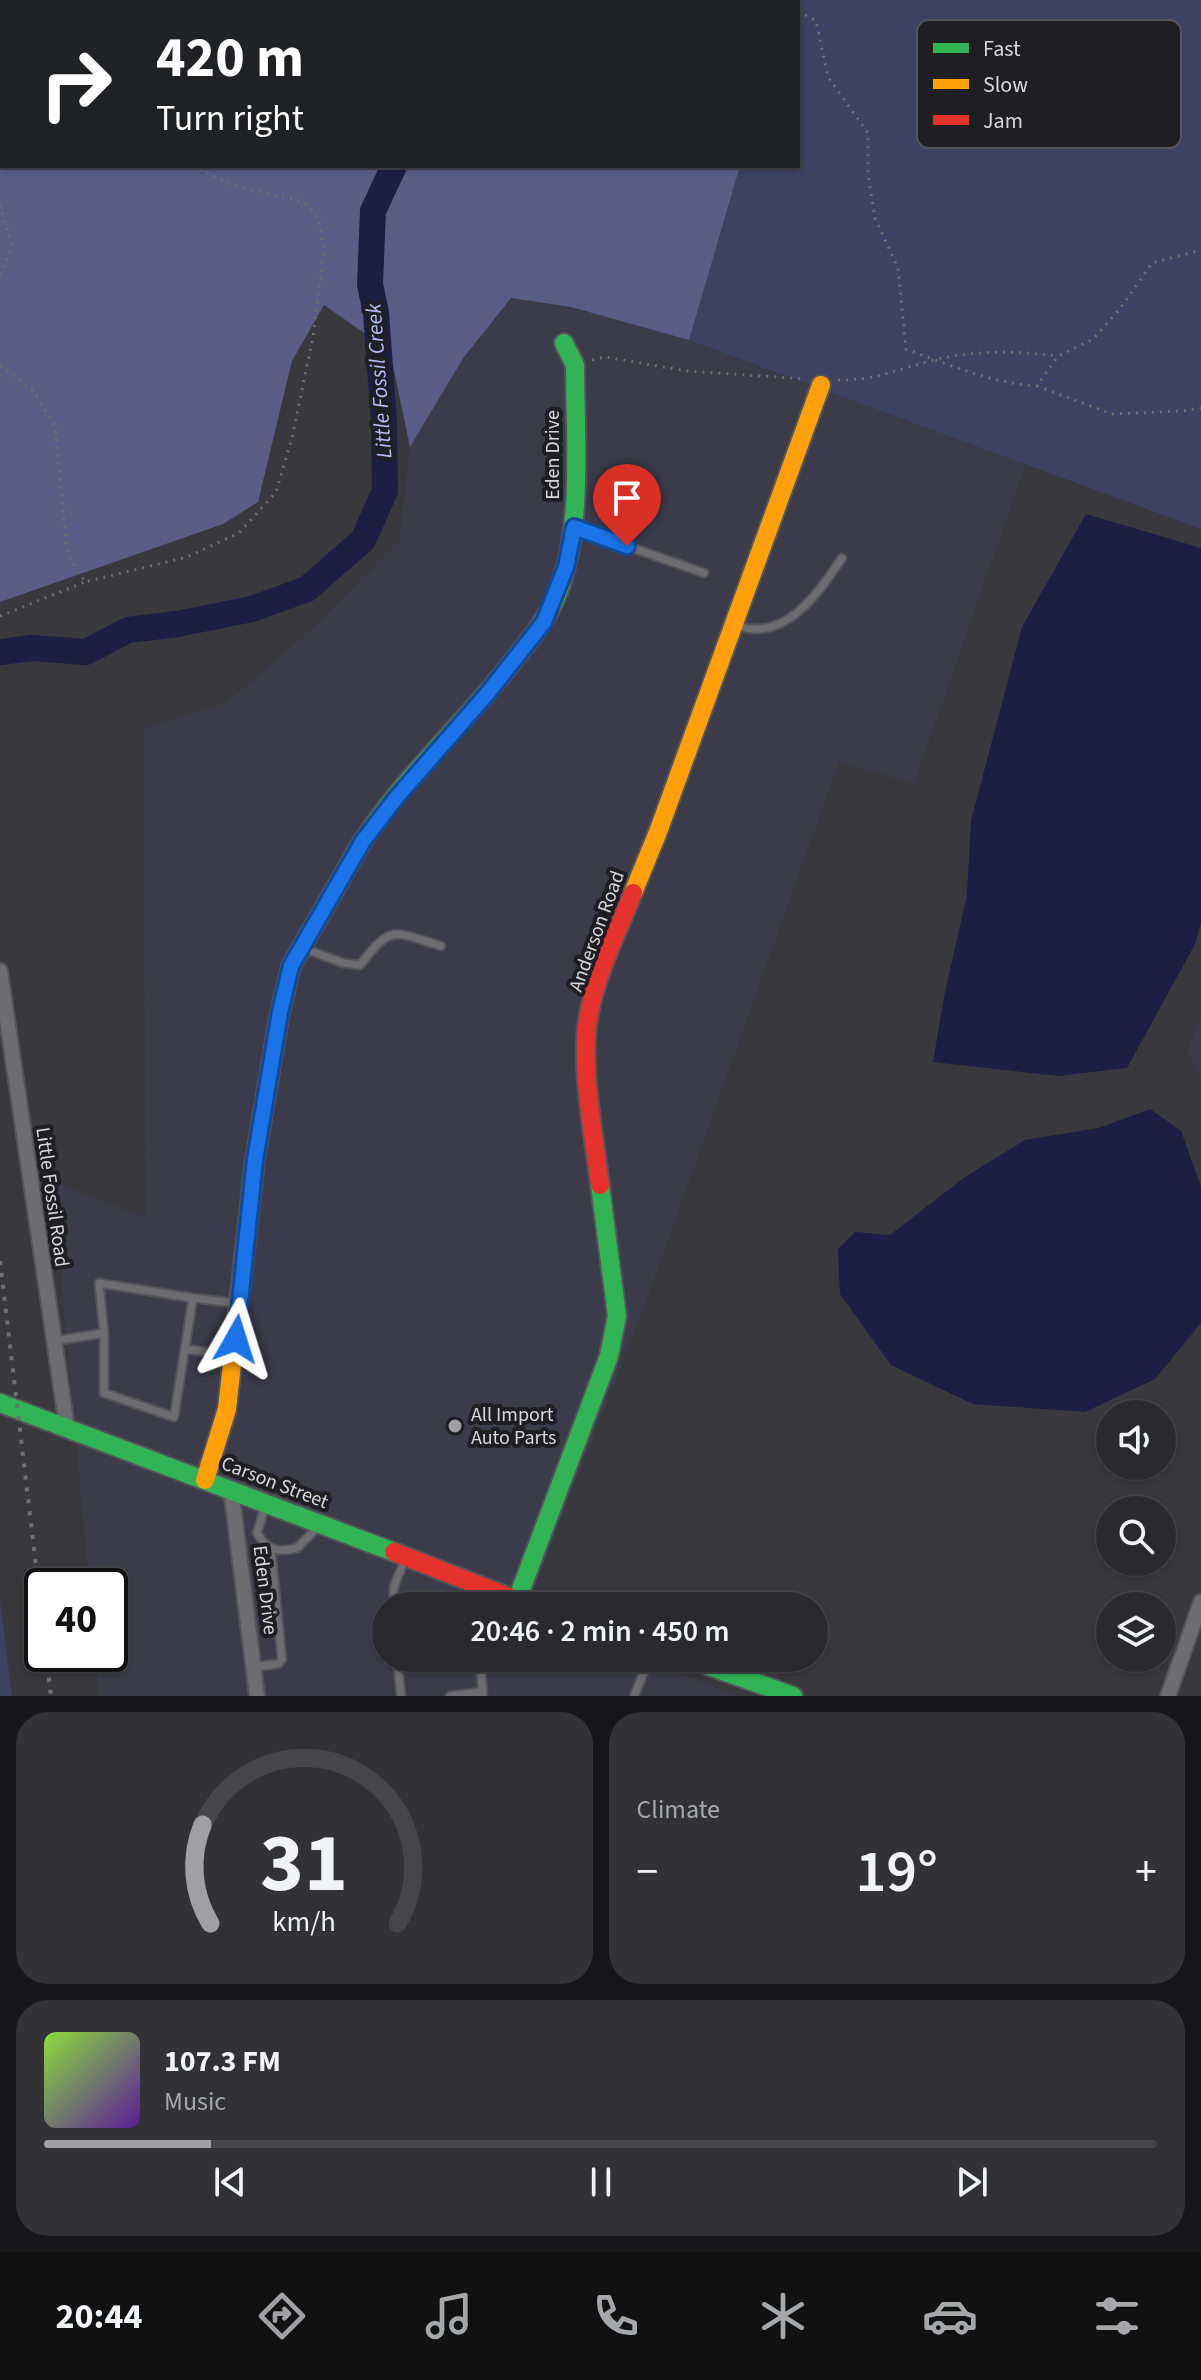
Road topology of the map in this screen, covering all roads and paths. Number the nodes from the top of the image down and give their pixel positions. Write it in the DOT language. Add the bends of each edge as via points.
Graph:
graph roads {
  1 [pos="800,12"];
  2 [pos="201,168"];
  3 [pos="0,205"];
  4 [pos="1201,250"];
  5 [pos="0,275"];
  6 [pos="564,343"];
  7 [pos="0,365"];
  8 [pos="821,385"];
  9 [pos="1037,386"];
  10 [pos="1201,408"];
  11 [pos="574,527"];
  12 [pos="842,558"];
  13 [pos="704,573"];
  14 [pos="85,582"];
  15 [pos="0,616"];
  16 [pos="732,624"];
  17 [pos="441,946"];
  18 [pos="302,947"];
  19 [pos="0,971"];
  20 [pos="193,1298"];
  21 [pos="240,1303"];
  22 [pos="104,1333"];
  23 [pos="54,1341"];
  24 [pos="185,1349"];
  25 [pos="234,1356"];
  26 [pos="0,1403"];
  27 [pos="67,1428"];
  28 [pos="205,1480"];
  29 [pos="231,1489"];
  30 [pos="266,1503"];
  31 [pos="321,1523"];
  32 [pos="271,1550"];
  33 [pos="406,1556"];
  34 [pos="478,1583"];
  35 [pos="394,1592"];
  36 [pos="478,1592"];
  37 [pos="499,1592"];
  38 [pos="528,1592"];
  39 [pos="1201,1602"];
  40 [pos="253,1667"];
  41 [pos="398,1672"];
  42 [pos="481,1672"];
  43 [pos="644,1672"];
  44 [pos="726,1672"];
  45 [pos="483,1694"];
  46 [pos="257,1696"];
  47 [pos="401,1696"];
  48 [pos="450,1696"];
  49 [pos="634,1696"];
  50 [pos="793,1696"];
  51 [pos="1168,1696"];
  1 -- 9 [label="path" via="816,21 828,77 868,133 875,218 898,268 906,349 983,377"];
  2 -- 14 [label="path" via="232,185 304,202 318,218 324,251 292,438 276,492 239,533 187,557"];
  3 -- 5 [label="path" via="12,246"];
  4 -- 9 [label="path" via="1152,263 1093,339 1058,356"];
  6 -- 11 [label="street, Eden Drive" via="575,365"];
  7 -- 14 [label="path" via="34,392 55,426 67,553"];
  8 -- 16 [label="street, Anderson Road"];
  9 -- 10 [label="path" via="1112,414"];
  11 -- 13 [label="lane"];
  11 -- 18 [label="street, Eden Drive" via="566,567 544,622 363,841"];
  12 -- 16 [label="lane" via="818,594 784,623 750,630"];
  14 -- 15 [label="path"];
  16 -- 38 [label="street, Anderson Road" via="592,1002 586,1038 591,1110 617,1316 609,1356"];
  17 -- 18 [label="lane" via="397,933 379,940 360,965"];
  18 -- 21 [label="street, Eden Drive" via="291,966 280,1012 255,1160"];
  19 -- 23 [label="street, Little Fossil Road"];
  20 -- 21 [label="lane"];
  20 -- 22 [label="lane" via="99,1283"];
  20 -- 24 [label="lane"];
  21 -- 25 [label="street, Eden Drive"];
  22 -- 23 [label="lane"];
  22 -- 24 [label="lane" via="104,1393 174,1417"];
  23 -- 27 [label="street, Little Fossil Road"];
  24 -- 25 [label="lane"];
  25 -- 28 [label="street, Eden Drive" via="227,1409"];
  26 -- 27 [label="street, Carson Street"];
  27 -- 28 [label="street, Carson Street"];
  28 -- 29 [label="street, Carson Street"];
  29 -- 30 [label="street, Carson Street"];
  29 -- 40 [label="street, Eden Drive"];
  30 -- 31 [label="street, Carson Street"];
  30 -- 32 [label="lane" via="257,1533"];
  31 -- 32 [label="lane" via="297,1548"];
  31 -- 33 [label="street, Carson Street"];
  32 -- 40 [label="lane" via="282,1659"];
  33 -- 34 [label="street, Carson Street"];
  33 -- 35 [label="lane"];
  34 -- 36 [label="lane"];
  34 -- 37 [label="street, Carson Street"];
  39 -- 51 [label="street"];
  40 -- 46 [label="street, Eden Drive"];
  41 -- 47 [label="lane"];
  42 -- 45 [label="lane"];
  43 -- 49 [label="lane"];
  44 -- 50 [label="street"];
  45 -- 48 [label="lane"];
}
